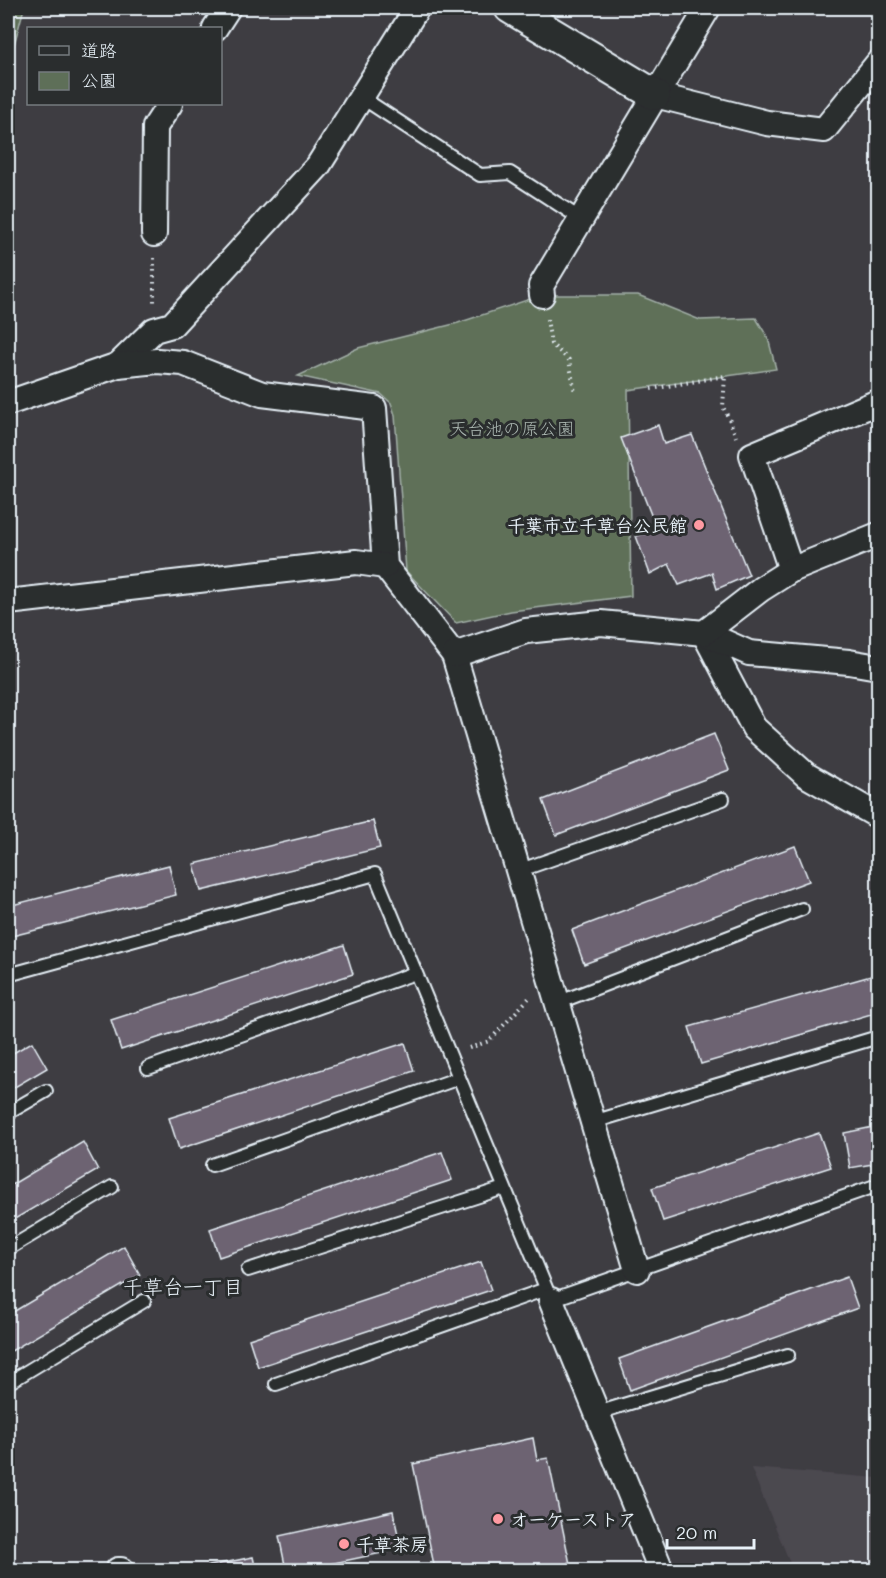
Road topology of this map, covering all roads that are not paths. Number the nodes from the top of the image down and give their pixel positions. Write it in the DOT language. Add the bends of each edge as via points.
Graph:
graph roads {
  1 [pos="228,8"];
  2 [pos="417,8"];
  3 [pos="510,8"];
  4 [pos="708,8"];
  5 [pos="216,27"];
  6 [pos="879,63"];
  7 [pos="655,95"];
  8 [pos="361,97"];
  9 [pos="169,105"];
  10 [pos="580,219"];
  11 [pos="154,234"];
  12 [pos="542,294"];
  13 [pos="118,365"];
  14 [pos="879,402"];
  15 [pos="8,403"];
  16 [pos="879,535"];
  17 [pos="385,566"];
  18 [pos="791,570"];
  19 [pos="8,602"];
  20 [pos="704,633"];
  21 [pos="879,651"];
  22 [pos="454,655"];
  23 [pos="849,662"];
  24 [pos="879,667"];
  25 [pos="723,799"];
  26 [pos="879,816"];
  27 [pos="518,871"];
  28 [pos="802,909"];
  29 [pos="415,973"];
  30 [pos="8,975"];
  31 [pos="557,1003"];
  32 [pos="879,1037"];
  33 [pos="148,1068"];
  34 [pos="459,1078"];
  35 [pos="46,1091"];
  36 [pos="8,1113"];
  37 [pos="593,1122"];
  38 [pos="212,1165"];
  39 [pos="879,1185"];
  40 [pos="112,1187"];
  41 [pos="504,1188"];
  42 [pos="8,1249"];
  43 [pos="248,1270"];
  44 [pos="637,1270"];
  45 [pos="548,1295"];
  46 [pos="144,1301"];
  47 [pos="788,1355"];
  48 [pos="8,1383"];
  49 [pos="276,1384"];
  50 [pos="597,1413"];
  51 [pos="661,1570"];
  1 -- 5 [label="street"];
  2 -- 8 [label="street"];
  3 -- 7 [label="street"];
  4 -- 7 [label="street"];
  6 -- 7 [label="street" via="824,130 767,123"];
  7 -- 10 [label="street"];
  8 -- 10 [label="lane" via="480,175 510,173"];
  8 -- 13 [label="street" via="318,166 172,325 154,330"];
  9 -- 11 [label="street" via="155,128"];
  10 -- 12 [label="street" via="541,286"];
  13 -- 15 [label="street"];
  13 -- 17 [label="street" via="183,363 262,394 374,408"];
  14 -- 18 [label="street" via="752,455"];
  16 -- 18 [label="street"];
  17 -- 19 [label="street" via="356,562"];
  17 -- 22 [label="street"];
  18 -- 20 [label="street"];
  20 -- 22 [label="street" via="601,623 525,631"];
  20 -- 23 [label="street" via="749,653"];
  20 -- 26 [label="street" via="754,728 806,775"];
  21 -- 23 [label="street"];
  22 -- 27 [label="street"];
  23 -- 24 [label="street"];
  25 -- 27 [label="lane"];
  27 -- 31 [label="street"];
  28 -- 31 [label="lane"];
  29 -- 30 [label="lane" via="375,874"];
  29 -- 33 [label="lane"];
  29 -- 34 [label="lane"];
  31 -- 37 [label="street"];
  32 -- 37 [label="lane"];
  34 -- 38 [label="lane"];
  34 -- 41 [label="lane"];
  35 -- 36 [label="lane"];
  37 -- 44 [label="street"];
  39 -- 44 [label="lane"];
  40 -- 42 [label="lane"];
  41 -- 43 [label="lane"];
  41 -- 45 [label="lane"];
  44 -- 45 [label="lane"];
  45 -- 49 [label="lane"];
  45 -- 50 [label="street"];
  46 -- 48 [label="lane"];
  47 -- 50 [label="lane"];
  50 -- 51 [label="street"];
}
